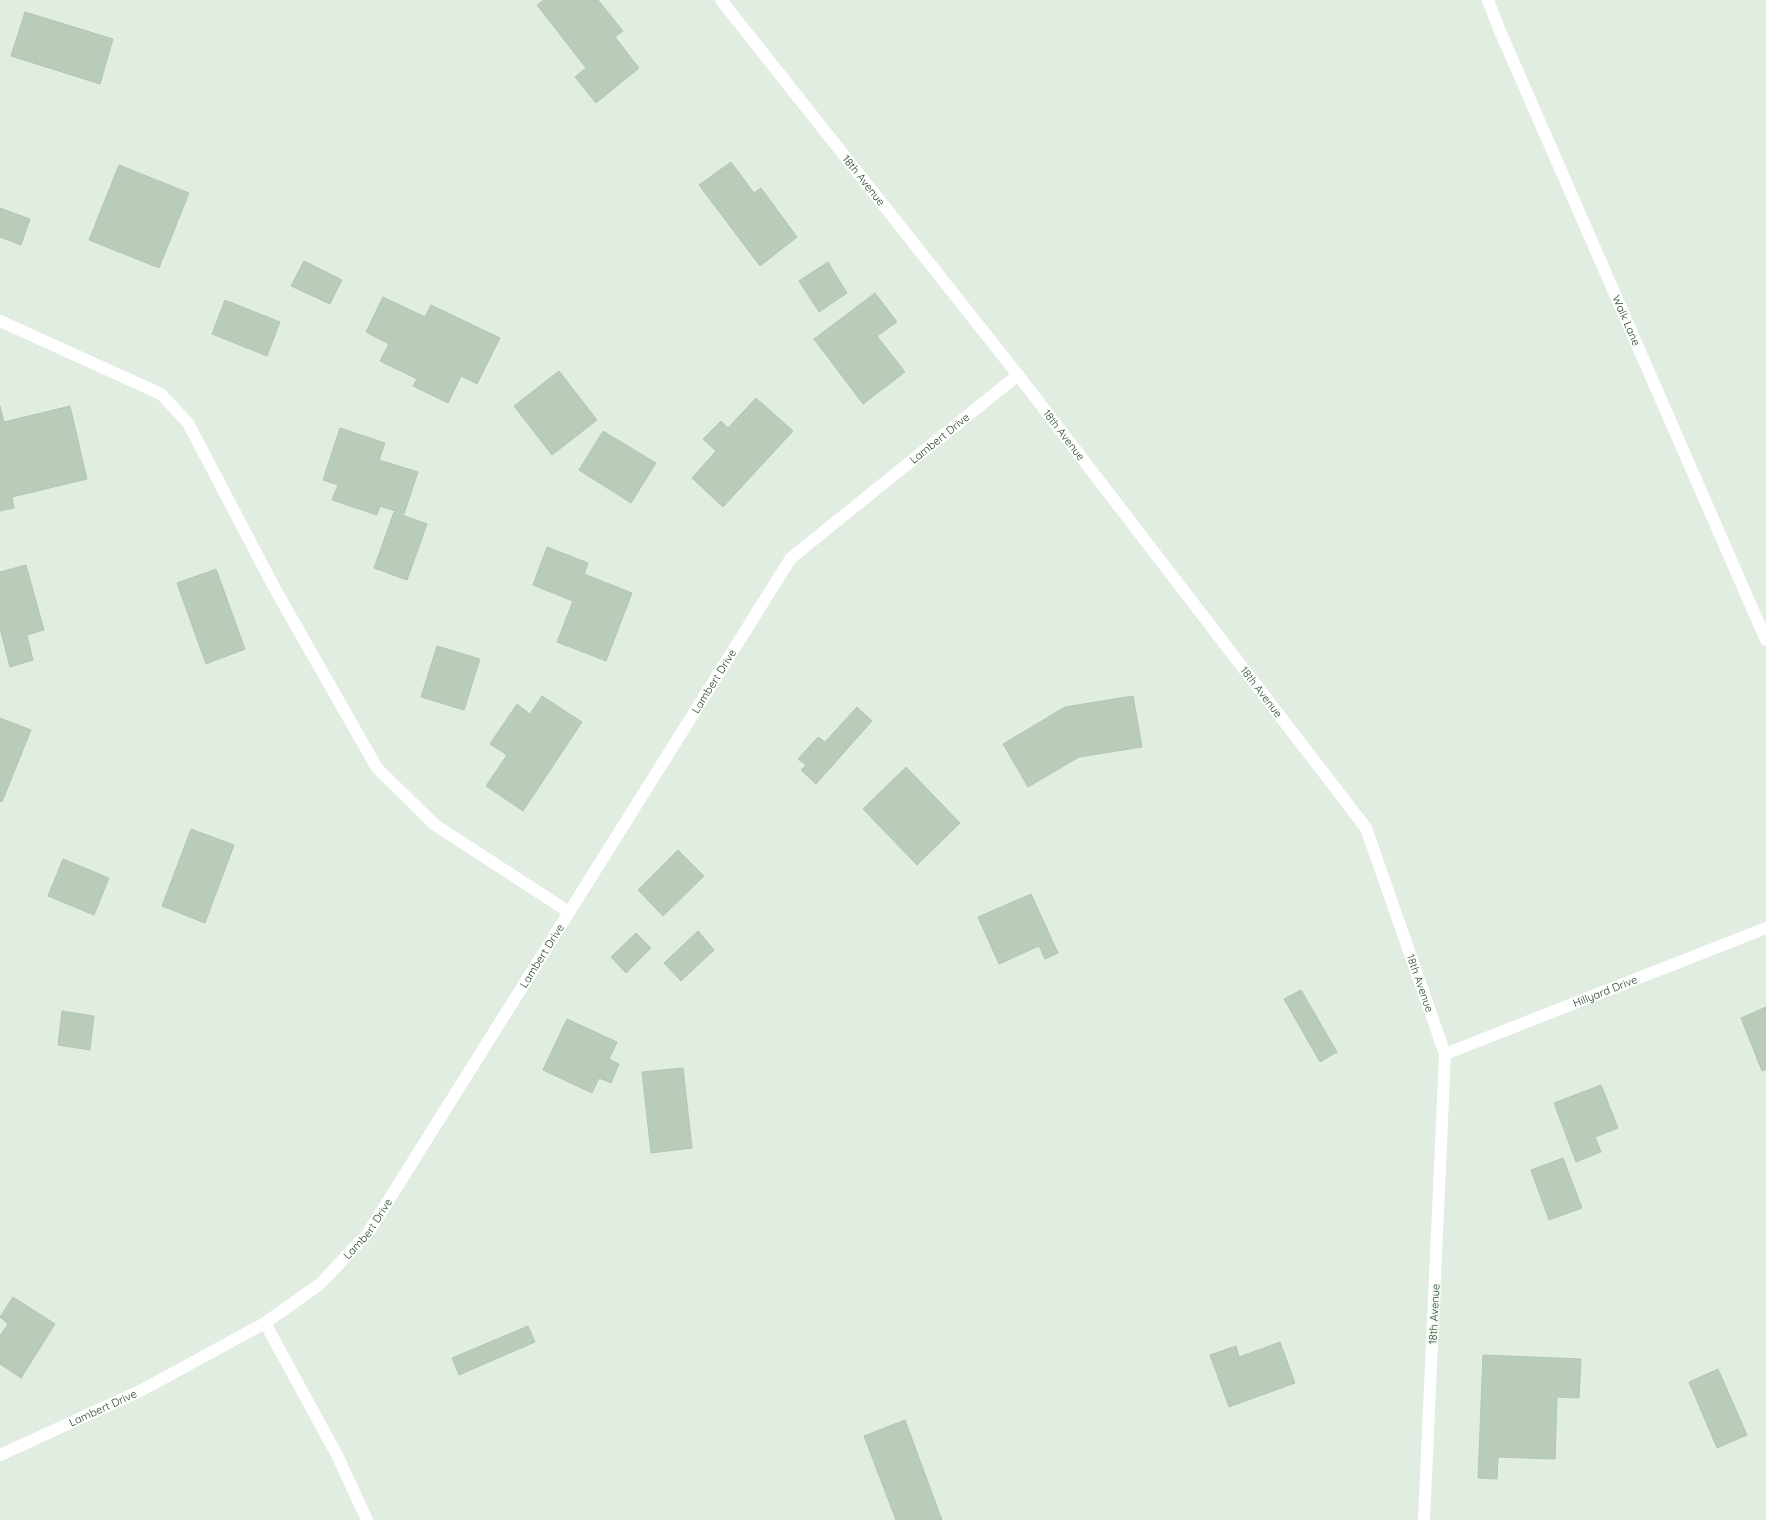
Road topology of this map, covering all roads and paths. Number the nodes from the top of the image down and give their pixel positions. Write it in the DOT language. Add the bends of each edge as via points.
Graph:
graph roads {
  1 [pos="721,0"];
  2 [pos="1488,0"];
  3 [pos="0,321"];
  4 [pos="1018,375"];
  5 [pos="1766,640"];
  6 [pos="569,912"];
  7 [pos="1766,928"];
  8 [pos="1445,1054"];
  9 [pos="265,1323"];
  10 [pos="0,1455"];
  11 [pos="367,1520"];
  12 [pos="1424,1520"];
  1 -- 4 [label="street, 18th Avenue"];
  2 -- 5 [label="street, Walk Lane"];
  3 -- 6 [label="street" via="161,394 188,423 275,589 377,768 435,825"];
  4 -- 6 [label="street, Lambert Drive" via="791,558"];
  4 -- 8 [label="street, 18th Avenue" via="1366,828"];
  6 -- 9 [label="street, Lambert Drive" via="368,1233 320,1284"];
  7 -- 8 [label="street, Hillyard Drive"];
  8 -- 12 [label="street, 18th Avenue"];
  9 -- 10 [label="street, Lambert Drive" via="142,1390"];
  9 -- 11 [label="street" via="337,1455"];
}
